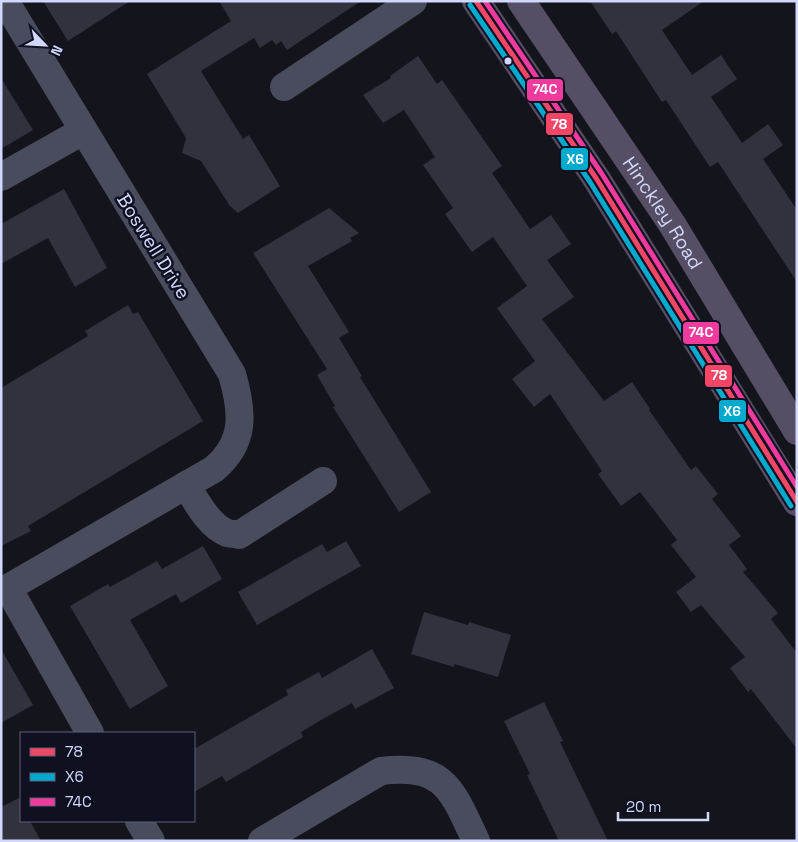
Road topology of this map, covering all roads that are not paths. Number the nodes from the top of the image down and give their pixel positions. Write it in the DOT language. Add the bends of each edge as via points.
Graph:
graph roads {
  1 [pos="5,1"];
  2 [pos="413,1"];
  3 [pos="476,1"];
  4 [pos="521,1"];
  5 [pos="284,87"];
  6 [pos="83,131"];
  7 [pos="1,177"];
  8 [pos="797,431"];
  9 [pos="323,481"];
  10 [pos="186,486"];
  11 [pos="797,502"];
  12 [pos="5,590"];
  13 [pos="89,732"];
  14 [pos="141,822"];
  15 [pos="151,841"];
  16 [pos="262,841"];
  17 [pos="476,841"];
  1 -- 6 [label="street, Boswell Drive"];
  2 -- 5 [label="street"];
  3 -- 11 [label="highway, Hinckley Road" via="596,178"];
  4 -- 8 [label="highway, Hinckley Road" via="672,224"];
  6 -- 7 [label="street"];
  6 -- 10 [label="street, Boswell Drive" via="232,374 239,398 240,423 235,445 226,460"];
  9 -- 10 [label="street" via="239,535 227,533 215,524"];
  10 -- 12 [label="street, Boswell Drive"];
  12 -- 13 [label="street"];
  14 -- 15 [label="street"];
  16 -- 17 [label="street" via="381,771 402,768 422,770 441,780 456,799"];
}
